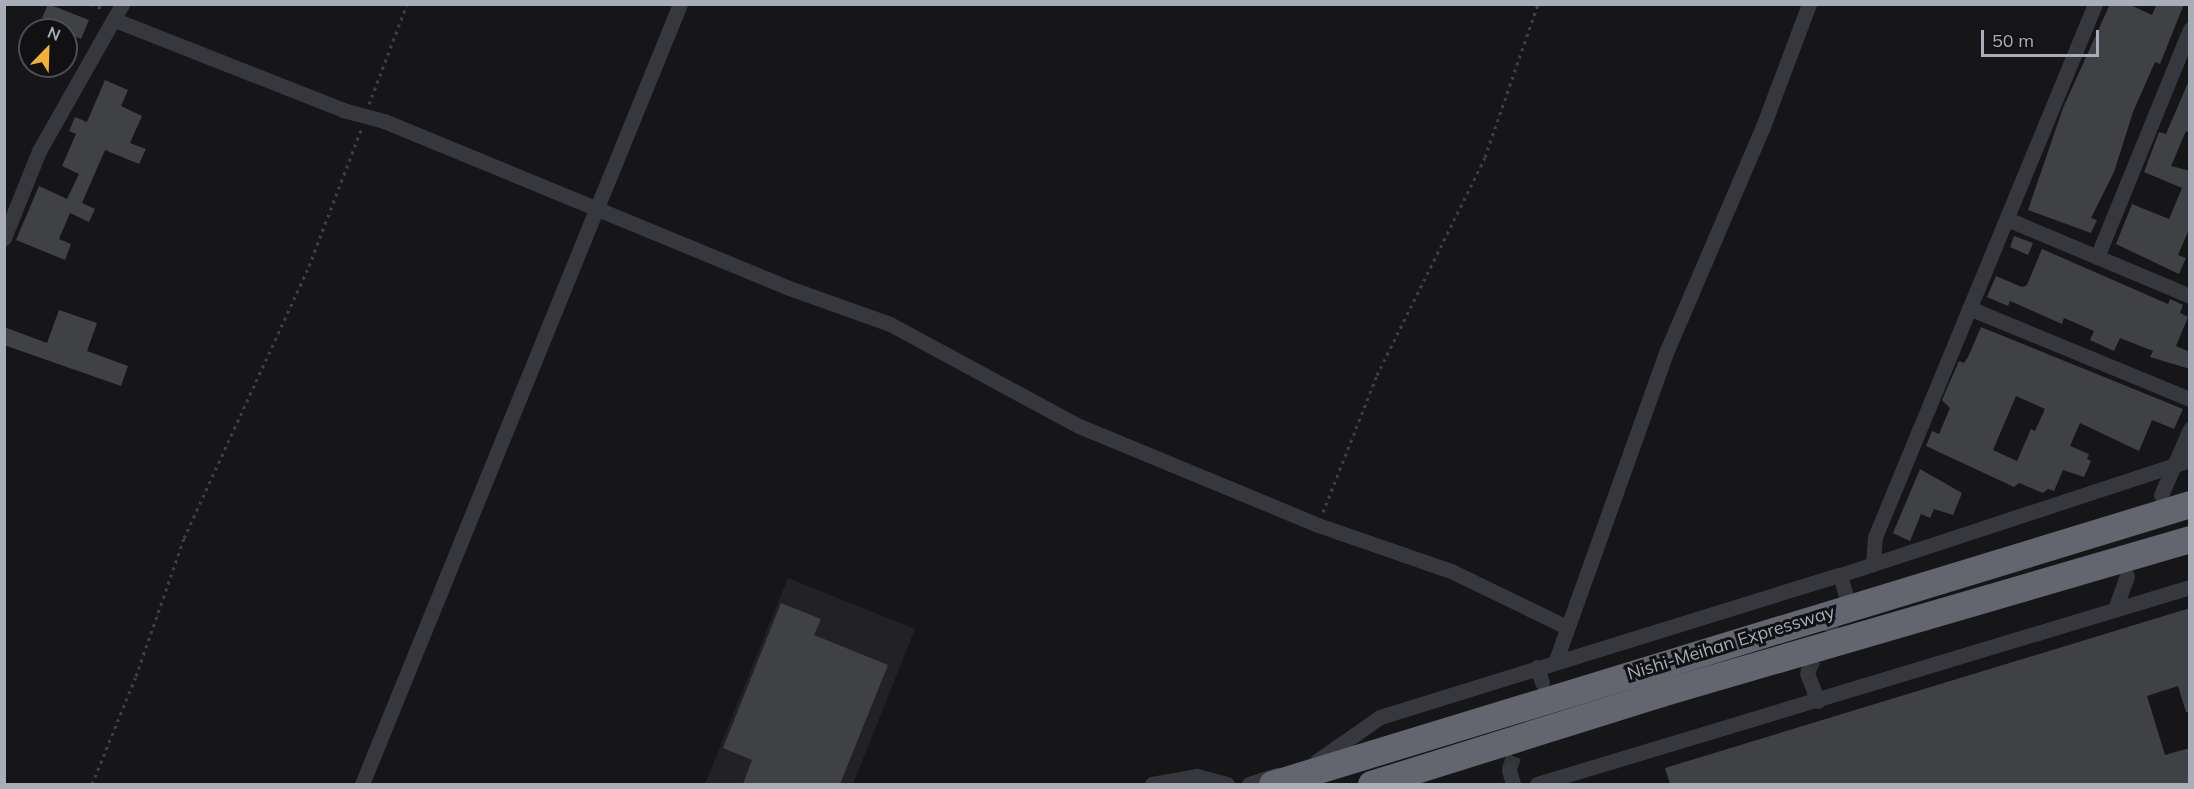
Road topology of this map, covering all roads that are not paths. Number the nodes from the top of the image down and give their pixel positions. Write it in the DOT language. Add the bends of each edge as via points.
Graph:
graph roads {
  1 [pos="122,4"];
  2 [pos="680,4"];
  3 [pos="1809,4"];
  4 [pos="2093,5"];
  5 [pos="115,20"];
  6 [pos="2190,30"];
  7 [pos="597,208"];
  8 [pos="2007,219"];
  9 [pos="4,238"];
  10 [pos="2097,256"];
  11 [pos="2190,296"];
  12 [pos="1969,308"];
  13 [pos="2190,399"];
  14 [pos="2190,429"];
  15 [pos="2183,462"];
  16 [pos="2161,495"];
  17 [pos="2190,504"];
  18 [pos="2190,539"];
  19 [pos="1873,564"];
  20 [pos="1840,575"];
  21 [pos="2127,576"];
  22 [pos="2190,586"];
  23 [pos="1845,594"];
  24 [pos="2115,609"];
  25 [pos="1567,627"];
  26 [pos="1556,660"];
  27 [pos="1537,667"];
  28 [pos="1807,673"];
  29 [pos="1542,682"];
  30 [pos="1818,701"];
  31 [pos="1213,782"];
  32 [pos="362,784"];
  33 [pos="1152,784"];
  34 [pos="1227,784"];
  35 [pos="1249,784"];
  36 [pos="1272,784"];
  37 [pos="1371,784"];
  38 [pos="1538,784"];
  1 -- 5 [label="street"];
  2 -- 7 [label="street"];
  3 -- 25 [label="street" via="1762,129 1668,348"];
  4 -- 8 [label="street"];
  5 -- 7 [label="street"];
  5 -- 9 [label="street" via="39,151"];
  6 -- 10 [label="street"];
  7 -- 25 [label="street" via="789,288 910,332 1079,426 1318,525 1451,571"];
  7 -- 32 [label="street"];
  8 -- 10 [label="street"];
  8 -- 12 [label="street"];
  10 -- 11 [label="street"];
  12 -- 13 [label="street"];
  12 -- 19 [label="street" via="1875,537"];
  14 -- 15 [label="street"];
  15 -- 16 [label="street"];
  15 -- 19 [label="street"];
  17 -- 36 [label="highway, Nishi-Meihan Expressway"];
  18 -- 37 [label="highway, Nishi-Meihan Expressway" via="1661,693"];
  19 -- 20 [label="street"];
  20 -- 23 [label="street"];
  20 -- 26 [label="street"];
  21 -- 24 [label="street"];
  22 -- 24 [label="street"];
  24 -- 30 [label="street"];
  25 -- 26 [label="street"];
  26 -- 27 [label="street"];
  27 -- 29 [label="street"];
  27 -- 35 [label="street" via="1380,717 1318,761"];
  28 -- 30 [label="street"];
  30 -- 38 [label="street"];
  31 -- 33 [label="street" via="1182,776"];
  31 -- 34 [label="street"];
}
